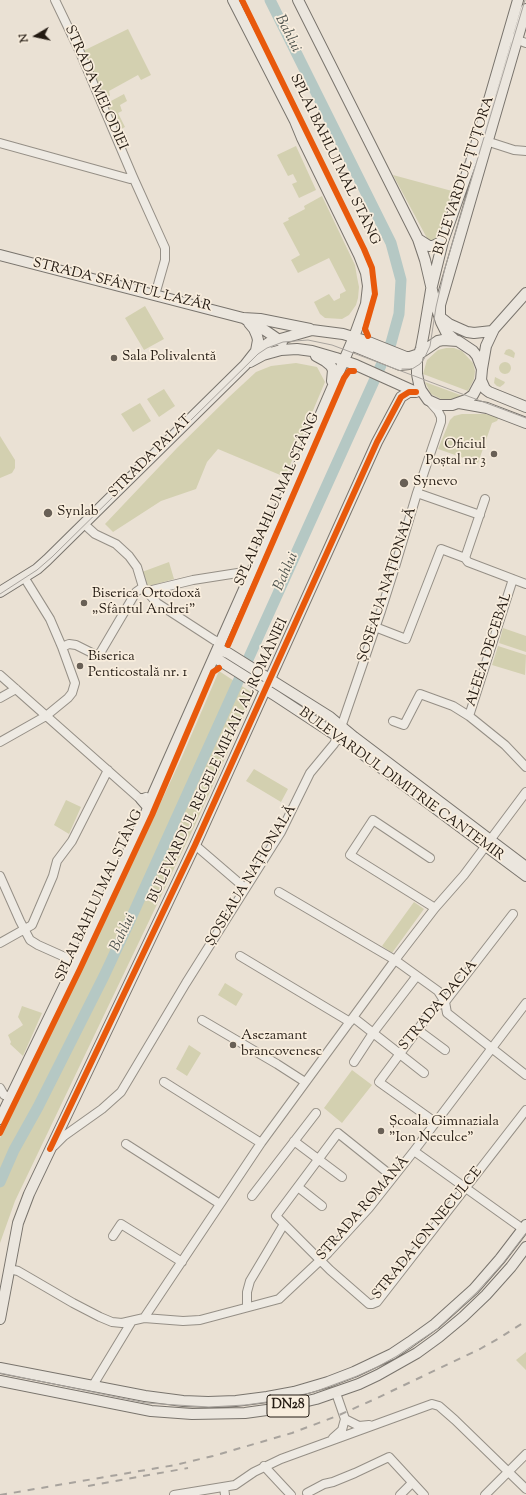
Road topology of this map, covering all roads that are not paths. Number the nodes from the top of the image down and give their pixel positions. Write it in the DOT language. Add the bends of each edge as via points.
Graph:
graph roads {
  1 [pos="55,0"];
  2 [pos="233,0"];
  3 [pos="298,0"];
  4 [pos="518,0"];
  5 [pos="526,9"];
  6 [pos="517,39"];
  7 [pos="483,140"];
  8 [pos="0,143"];
  9 [pos="526,150"];
  10 [pos="133,178"];
  11 [pos="418,239"];
  12 [pos="443,241"];
  13 [pos="0,255"];
  14 [pos="431,290"];
  15 [pos="526,293"];
  16 [pos="155,295"];
  17 [pos="440,316"];
  18 [pos="246,320"];
  19 [pos="312,330"];
  20 [pos="493,330"];
  21 [pos="278,339"];
  22 [pos="456,340"];
  23 [pos="352,341"];
  24 [pos="300,350"];
  25 [pos="256,351"];
  26 [pos="419,355"];
  27 [pos="344,361"];
  28 [pos="245,365"];
  29 [pos="482,369"];
  30 [pos="481,380"];
  31 [pos="330,391"];
  32 [pos="423,396"];
  33 [pos="459,403"];
  34 [pos="526,408"];
  35 [pos="526,423"];
  36 [pos="417,493"];
  37 [pos="485,499"];
  38 [pos="480,515"];
  39 [pos="84,524"];
  40 [pos="465,558"];
  41 [pos="251,575"];
  42 [pos="24,577"];
  43 [pos="513,579"];
  44 [pos="526,584"];
  45 [pos="143,587"];
  46 [pos="0,592"];
  47 [pos="149,594"];
  48 [pos="375,627"];
  49 [pos="62,647"];
  50 [pos="219,653"];
  51 [pos="0,675"];
  52 [pos="258,679"];
  53 [pos="270,680"];
  54 [pos="16,689"];
  55 [pos="266,690"];
  56 [pos="0,698"];
  57 [pos="46,716"];
  58 [pos="469,716"];
  59 [pos="393,721"];
  60 [pos="339,731"];
  61 [pos="0,742"];
  62 [pos="526,767"];
  63 [pos="108,770"];
  64 [pos="154,792"];
  65 [pos="526,792"];
  66 [pos="141,799"];
  67 [pos="148,807"];
  68 [pos="488,843"];
  69 [pos="195,845"];
  70 [pos="430,858"];
  71 [pos="526,867"];
  72 [pos="0,876"];
  73 [pos="526,876"];
  74 [pos="245,888"];
  75 [pos="279,892"];
  76 [pos="435,908"];
  77 [pos="513,914"];
  78 [pos="25,930"];
  79 [pos="0,943"];
  80 [pos="240,956"];
  81 [pos="395,960"];
  82 [pos="76,962"];
  83 [pos="416,977"];
  84 [pos="445,1002"];
  85 [pos="526,1003"];
  86 [pos="202,1020"];
  87 [pos="352,1020"];
  88 [pos="418,1030"];
  89 [pos="373,1033"];
  90 [pos="491,1049"];
  91 [pos="445,1050"];
  92 [pos="400,1054"];
  93 [pos="354,1062"];
  94 [pos="424,1073"];
  95 [pos="526,1075"];
  96 [pos="164,1082"];
  97 [pos="305,1082"];
  98 [pos="0,1088"];
  99 [pos="10,1097"];
  100 [pos="526,1110"];
  101 [pos="316,1113"];
  102 [pos="0,1118"];
  103 [pos="435,1122"];
  104 [pos="294,1142"];
  105 [pos="260,1143"];
  106 [pos="126,1144"];
  107 [pos="50,1149"];
  108 [pos="414,1151"];
  109 [pos="318,1159"];
  110 [pos="342,1177"];
  111 [pos="393,1177"];
  112 [pos="298,1187"];
  113 [pos="465,1188"];
  114 [pos="252,1196"];
  115 [pos="220,1204"];
  116 [pos="322,1206"];
  117 [pos="284,1224"];
  118 [pos="524,1227"];
  119 [pos="113,1236"];
  120 [pos="526,1247"];
  121 [pos="320,1261"];
  122 [pos="182,1262"];
  123 [pos="9,1269"];
  124 [pos="247,1307"];
  125 [pos="144,1318"];
  126 [pos="0,1319"];
  127 [pos="132,1321"];
  128 [pos="0,1368"];
  129 [pos="0,1381"];
  130 [pos="94,1387"];
  131 [pos="336,1393"];
  132 [pos="345,1419"];
  133 [pos="377,1423"];
  134 [pos="329,1441"];
  135 [pos="526,1454"];
  136 [pos="264,1466"];
  137 [pos="508,1472"];
  138 [pos="412,1483"];
  139 [pos="526,1490"];
  140 [pos="224,1491"];
  141 [pos="307,1493"];
  142 [pos="174,1495"];
  143 [pos="291,1495"];
  144 [pos="400,1495"];
  145 [pos="424,1495"];
  146 [pos="485,1495"];
  1 -- 10 [label="street, STRADA MELODIEI" via="102,102"];
  2 -- 23 [label="main road" via="295,121 363,265 368,295"];
  3 -- 11 [label="main road"];
  4 -- 6 [label="main road, BULEVARDUL ȚUȚORA"];
  5 -- 6 [label="main road, BULEVARDUL ȚUȚORA"];
  6 -- 7 [label="main road, BULEVARDUL ȚUȚORA"];
  7 -- 9 [label="street" via="514,150"];
  7 -- 12 [label="main road, BULEVARDUL ȚUȚORA"];
  7 -- 17 [label="main road, BULEVARDUL ȚUȚORA" via="440,305"];
  8 -- 10 [label="street"];
  10 -- 16 [label="street, STRADA MELODIEI" via="165,248 165,260"];
  11 -- 12 [label="main road" via="429,246"];
  11 -- 14 [label="main road"];
  12 -- 14 [label="main road, BULEVARDUL ȚUȚORA"];
  13 -- 16 [label="main road, STRADA SFÂNTUL LAZĂR"];
  14 -- 17 [label="main road"];
  14 -- 26 [label="main road, BULEVARDUL ȚUȚORA"];
  15 -- 20 [label="main road"];
  16 -- 18 [label="main road, STRADA SFÂNTUL LAZĂR"];
  17 -- 20 [label="main road" via="455,328 467,332"];
  17 -- 22 [label="main road" via="443,328"];
  18 -- 19 [label="main road, STRADA SFÂNTUL LAZĂR" via="260,319"];
  18 -- 21 [label="main road, STRADA SFÂNTUL LAZĂR"];
  18 -- 25 [label="main road" via="257,336"];
  19 -- 21 [label="main road, STRADA PALAT"];
  19 -- 23 [label="main road, STRADA PALAT" via="343,334"];
  20 -- 22 [label="main road" via="472,341"];
  20 -- 29 [label="main road" via="486,346"];
  21 -- 24 [label="main road, STRADA SFÂNTUL LAZĂR"];
  21 -- 25 [label="main road, STRADA PALAT"];
  22 -- 26 [label="main road" via="438,341"];
  22 -- 29 [label="main road" via="473,350"];
  23 -- 26 [label="main road, STRADA PALAT" via="403,361"];
  23 -- 27 [label="main road"];
  24 -- 27 [label="main road, STRADA PALAT"];
  24 -- 28 [label="main road, STRADA PALAT" via="269,352"];
  24 -- 31 [label="main road" via="325,360 331,366 333,375"];
  25 -- 28 [label="main road, STRADA PALAT"];
  26 -- 32 [label="main road" via="417,377"];
  27 -- 31 [label="main road"];
  27 -- 32 [label="main road, STRADA PALAT"];
  28 -- 39 [label="main road, STRADA PALAT"];
  29 -- 30 [label="main road"];
  30 -- 33 [label="main road" via="473,395"];
  30 -- 34 [label="main road" via="489,392"];
  31 -- 41 [label="main road"];
  32 -- 33 [label="main road" via="433,403 446,406"];
  32 -- 36 [label="street, ȘOSEAUA NAȚIONALĂ" via="438,411 441,422"];
  32 -- 53 [label="main road, BULEVARDUL REGELE MIHAI I AL ROMÂNIEI" via="409,392 402,397 387,423"];
  33 -- 35 [label="main road" via="487,408"];
  36 -- 38 [label="street"];
  36 -- 48 [label="street, ȘOSEAUA NAȚIONALĂ" via="396,567"];
  37 -- 38 [label="street"];
  38 -- 40 [label="street"];
  39 -- 42 [label="main road, STRADA PALAT" via="47,560"];
  39 -- 45 [label="street" via="95,534 116,544 129,556 137,567"];
  40 -- 43 [label="street, ALEEA DECEBAL" via="468,562"];
  40 -- 48 [label="street, ALEEA DECEBAL" via="441,549 406,639"];
  41 -- 47 [label="street" via="244,572 193,580 152,590"];
  41 -- 50 [label="main road"];
  42 -- 46 [label="main road, STRADA PALAT"];
  42 -- 49 [label="street" via="50,619"];
  43 -- 44 [label="street, ALEEA DECEBAL"];
  43 -- 58 [label="street, ALEEA DECEBAL"];
  45 -- 47 [label="street"];
  45 -- 49 [label="street" via="136,592 99,655 76,645"];
  47 -- 50 [label="street" via="157,603 214,640"];
  48 -- 60 [label="street, ȘOSEAUA NAȚIONALĂ"];
  49 -- 57 [label="street" via="75,683 68,698"];
  50 -- 52 [label="main road, BULEVARDUL DIMITRIE CANTEMIR"];
  50 -- 52 [label="main road, BULEVARDUL DIMITRIE CANTEMIR" via="228,653"];
  50 -- 64 [label="main road"];
  51 -- 54 [label="street"];
  52 -- 53 [label="main road, BULEVARDUL DIMITRIE CANTEMIR"];
  52 -- 55 [label="main road, BULEVARDUL DIMITRIE CANTEMIR"];
  53 -- 55 [label="main road, BULEVARDUL REGELE MIHAI I AL ROMÂNIEI"];
  53 -- 60 [label="main road, BULEVARDUL DIMITRIE CANTEMIR" via="330,717"];
  54 -- 56 [label="street"];
  54 -- 57 [label="street"];
  55 -- 60 [label="main road, BULEVARDUL DIMITRIE CANTEMIR"];
  55 -- 69 [label="main road, BULEVARDUL REGELE MIHAI I AL ROMÂNIEI"];
  57 -- 61 [label="street"];
  57 -- 63 [label="street"];
  58 -- 59 [label="street" via="453,706 420,694 404,725"];
  58 -- 62 [label="street, ALEEA DECEBAL" via="505,745"];
  60 -- 68 [label="main road, BULEVARDUL DIMITRIE CANTEMIR"];
  60 -- 74 [label="street, ȘOSEAUA NAȚIONALĂ" via="334,744 310,774 288,818"];
  63 -- 66 [label="street"];
  63 -- 78 [label="street" via="72,841 57,861 32,925"];
  64 -- 66 [label="street"];
  64 -- 67 [label="main road"];
  65 -- 68 [label="street"];
  66 -- 67 [label="main road"];
  67 -- 82 [label="main road"];
  68 -- 71 [label="main road, BULEVARDUL DIMITRIE CANTEMIR"];
  68 -- 73 [label="main road, BULEVARDUL DIMITRIE CANTEMIR"];
  68 -- 76 [label="street" via="464,876"];
  69 -- 74 [label="street"];
  69 -- 107 [label="main road, BULEVARDUL REGELE MIHAI I AL ROMÂNIEI"];
  70 -- 76 [label="street" via="374,820 350,855"];
  72 -- 78 [label="street"];
  74 -- 107 [label="street, ȘOSEAUA NAȚIONALĂ" via="121,1092"];
  75 -- 81 [label="street"];
  76 -- 81 [label="street"];
  77 -- 84 [label="street, STRADA DACIA"];
  78 -- 79 [label="street"];
  78 -- 82 [label="street" via="30,940"];
  80 -- 87 [label="street"];
  81 -- 83 [label="street"];
  81 -- 87 [label="street"];
  82 -- 99 [label="main road"];
  83 -- 84 [label="street" via="438,991"];
  83 -- 89 [label="street"];
  84 -- 88 [label="street, STRADA DACIA" via="430,1013"];
  84 -- 90 [label="street" via="447,1013"];
  85 -- 90 [label="street, STRADA ROMANĂ"];
  86 -- 97 [label="street"];
  87 -- 89 [label="street"];
  87 -- 97 [label="street"];
  88 -- 91 [label="street"];
  88 -- 92 [label="street, STRADA DACIA"];
  89 -- 92 [label="street"];
  89 -- 93 [label="street"];
  90 -- 95 [label="street"];
  90 -- 103 [label="street, STRADA ROMANĂ"];
  92 -- 94 [label="street"];
  92 -- 103 [label="street, STRADA DACIA" via="379,1082"];
  96 -- 105 [label="street"];
  97 -- 105 [label="street"];
  98 -- 99 [label="street" via="4,1095"];
  99 -- 102 [label="main road"];
  100 -- 113 [label="street, STRADA ION NECULCE"];
  101 -- 104 [label="street"];
  103 -- 108 [label="street, STRADA ROMANĂ"];
  104 -- 109 [label="street"];
  104 -- 114 [label="street"];
  105 -- 115 [label="street"];
  106 -- 115 [label="street"];
  107 -- 123 [label="main road, ȘOSEAUA NAȚIONALĂ" via="18,1222"];
  108 -- 111 [label="street, STRADA ROMANĂ"];
  108 -- 113 [label="street"];
  109 -- 110 [label="street"];
  109 -- 111 [label="street" via="338,1133"];
  109 -- 112 [label="street"];
  111 -- 121 [label="street, STRADA ROMANĂ"];
  112 -- 116 [label="street"];
  112 -- 117 [label="street" via="276,1216"];
  113 -- 118 [label="street"];
  113 -- 121 [label="street, STRADA ION NECULCE" via="375,1304 365,1302"];
  115 -- 122 [label="street"];
  117 -- 121 [label="street"];
  117 -- 124 [label="street" via="250,1281"];
  118 -- 130 [label="main road, DN28" via="474,1288 435,1324 392,1354 328,1382 267,1397 208,1402 145,1396"];
  119 -- 122 [label="street" via="120,1224"];
  120 -- 131 [label="main road, DN28" via="486,1295 438,1337 378,1375"];
  121 -- 124 [label="street, STRADA ROMANĂ" via="279,1299"];
  122 -- 125 [label="street"];
  123 -- 126 [label="main road, ȘOSEAUA NAȚIONALĂ"];
  123 -- 127 [label="street, STRADA ROMANĂ" via="22,1273 100,1317 112,1322"];
  124 -- 125 [label="street, STRADA ROMANĂ" via="200,1320"];
  125 -- 127 [label="street, STRADA ROMANĂ"];
  127 -- 130 [label="street"];
  128 -- 130 [label="main road, DN28"];
  129 -- 131 [label="main road, DN28" via="152,1411 192,1414 220,1415 274,1409"];
  131 -- 132 [label="street"];
  132 -- 133 [label="street" via="360,1426"];
  132 -- 134 [label="street" via="342,1430"];
  133 -- 134 [label="street"];
  133 -- 137 [label="street" via="432,1404 439,1406"];
  134 -- 136 [label="street"];
  135 -- 137 [label="street"];
  136 -- 140 [label="street"];
  136 -- 143 [label="street"];
  137 -- 139 [label="street"];
  137 -- 146 [label="street"];
  138 -- 141 [label="street" via="389,1457"];
  138 -- 144 [label="street"];
  138 -- 145 [label="street"];
  140 -- 142 [label="street"];
}
